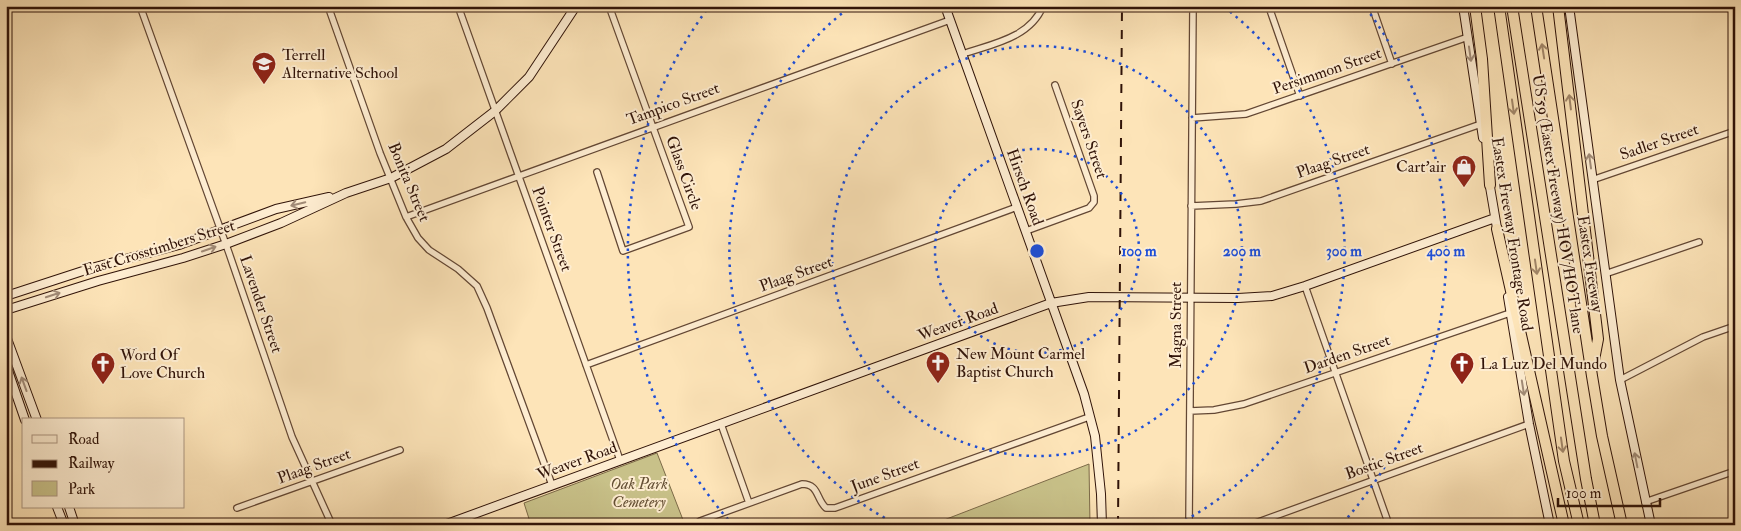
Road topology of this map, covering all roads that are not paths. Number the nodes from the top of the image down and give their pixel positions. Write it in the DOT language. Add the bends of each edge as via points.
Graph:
graph roads {
  1 [pos="140,6"];
  2 [pos="328,6"];
  3 [pos="458,6"];
  4 [pos="576,6"];
  5 [pos="609,6"];
  6 [pos="945,6"];
  7 [pos="1043,6"];
  8 [pos="1193,6"];
  9 [pos="1372,6"];
  10 [pos="1463,6"];
  11 [pos="1475,6"];
  12 [pos="1498,6"];
  13 [pos="1512,6"];
  14 [pos="1536,6"];
  15 [pos="1558,6"];
  16 [pos="1569,6"];
  17 [pos="1270,10"];
  18 [pos="950,20"];
  19 [pos="1468,37"];
  20 [pos="963,54"];
  21 [pos="1392,64"];
  22 [pos="1056,85"];
  23 [pos="1300,96"];
  24 [pos="495,111"];
  25 [pos="1192,118"];
  26 [pos="1481,124"];
  27 [pos="652,126"];
  28 [pos="1735,131"];
  29 [pos="596,172"];
  30 [pos="518,176"];
  31 [pos="391,178"];
  32 [pos="1592,180"];
  33 [pos="1490,185"];
  34 [pos="346,193"];
  35 [pos="1191,206"];
  36 [pos="1017,207"];
  37 [pos="406,217"];
  38 [pos="1495,218"];
  39 [pos="1497,229"];
  40 [pos="221,230"];
  41 [pos="1026,231"];
  42 [pos="1699,242"];
  43 [pos="226,244"];
  44 [pos="107,264"];
  45 [pos="1605,274"];
  46 [pos="109,278"];
  47 [pos="1306,286"];
  48 [pos="6,296"];
  49 [pos="1190,298"];
  50 [pos="1050,303"];
  51 [pos="6,310"];
  52 [pos="1510,313"];
  53 [pos="1735,326"];
  54 [pos="6,336"];
  55 [pos="6,365"];
  56 [pos="586,366"];
  57 [pos="1336,372"];
  58 [pos="1592,376"];
  59 [pos="1620,380"];
  60 [pos="1190,411"];
  61 [pos="1089,417"];
  62 [pos="24,418"];
  63 [pos="37,418"];
  64 [pos="721,424"];
  65 [pos="1529,424"];
  66 [pos="400,450"];
  67 [pos="620,460"];
  68 [pos="1735,471"];
  69 [pos="1374,480"];
  70 [pos="312,482"];
  71 [pos="552,485"];
  72 [pos="1645,502"];
  73 [pos="749,503"];
  74 [pos="57,508"];
  75 [pos="69,508"];
  76 [pos="237,508"];
  77 [pos="468,516"];
  78 [pos="700,521"];
  79 [pos="64,525"];
  80 [pos="75,525"];
  81 [pos="332,525"];
  82 [pos="444,525"];
  83 [pos="471,525"];
  84 [pos="1102,525"];
  85 [pos="1188,525"];
  86 [pos="1250,525"];
  87 [pos="1390,525"];
  88 [pos="1550,525"];
  89 [pos="1564,525"];
  90 [pos="1579,525"];
  91 [pos="1595,525"];
  92 [pos="1622,525"];
  93 [pos="1651,525"];
  1 -- 40 [label="street, Lavender Street"];
  2 -- 31 [label="street, Bonita Street"];
  3 -- 24 [label="street, Pointer Street"];
  4 -- 24 [label="main road, East Crosstimbers Street" via="529,76"];
  5 -- 27 [label="street"];
  6 -- 18 [label="main road, Hirsch Road"];
  7 -- 20 [label="street" via="1034,20 1016,35"];
  8 -- 25 [label="street, Magna Street"];
  9 -- 21 [label="street"];
  10 -- 19 [label="main road, Eastex Freeway Frontage Road"];
  11 -- 33 [label="highway" via="1482,59"];
  12 -- 90 [label="highway, one-way" via="1564,461"];
  13 -- 91 [label="highway, US 59 (Eastex Freeway) HOV/HOT lane"];
  58 -- 14 [label="highway, Eastex Freeway, one-way"];
  58 -- 15 [label="highway, one-way" via="1598,339"];
  32 -- 16 [label="main road, one-way"];
  17 -- 23 [label="street"];
  18 -- 20 [label="main road, Hirsch Road"];
  18 -- 27 [label="street, Tampico Street"];
  19 -- 21 [label="street, Persimmon Street"];
  19 -- 26 [label="main road, Eastex Freeway Frontage Road, one-way"];
  20 -- 36 [label="main road, Hirsch Road"];
  21 -- 23 [label="street, Persimmon Street"];
  22 -- 41 [label="street, Sayers Street" via="1094,202 1089,208"];
  23 -- 25 [label="street, Persimmon Street" via="1246,114"];
  24 -- 30 [label="street, Pointer Street"];
  24 -- 31 [label="main road, East Crosstimbers Street" via="446,149"];
  25 -- 35 [label="street, Magna Street"];
  26 -- 33 [label="main road, Eastex Freeway Frontage Road"];
  26 -- 35 [label="street, Plaag Street" via="1261,202"];
  27 -- 29 [label="street, Glass Circle" via="689,227 624,251"];
  27 -- 30 [label="street, Tampico Street"];
  28 -- 32 [label="street, Sadler Street"];
  30 -- 37 [label="street, Tampico Street"];
  30 -- 56 [label="street, Pointer Street"];
  31 -- 34 [label="main road, East Crosstimbers Street"];
  31 -- 37 [label="street, Bonita Street"];
  32 -- 45 [label="main road"];
  33 -- 38 [label="main road, Eastex Freeway Frontage Road"];
  34 -- 40 [label="main road, East Crosstimbers Street, one-way" via="276,209"];
  34 -- 43 [label="main road, East Crosstimbers Street"];
  35 -- 49 [label="street, Magna Street"];
  36 -- 41 [label="main road, Hirsch Road"];
  36 -- 56 [label="street, Plaag Street"];
  37 -- 71 [label="street, Bonita Street" via="418,238 430,250 477,286"];
  38 -- 39 [label="main road, Eastex Freeway Frontage Road"];
  38 -- 47 [label="main road, Weaver Road"];
  39 -- 52 [label="main road, Eastex Freeway Frontage Road"];
  39 -- 89 [label="highway"];
  40 -- 43 [label="street, Lavender Street"];
  40 -- 44 [label="main road, East Crosstimbers Street"];
  41 -- 50 [label="main road, Hirsch Road"];
  42 -- 45 [label="street"];
  46 -- 43 [label="main road, East Crosstimbers Street, one-way"];
  43 -- 70 [label="street, Lavender Street" via="292,437"];
  44 -- 46 [label="main road"];
  44 -- 48 [label="main road, East Crosstimbers Street"];
  45 -- 59 [label="main road"];
  51 -- 46 [label="main road, East Crosstimbers Street, one-way"];
  47 -- 49 [label="main road, Weaver Road" via="1257,298"];
  47 -- 57 [label="street"];
  49 -- 50 [label="main road, Weaver Road" via="1089,297"];
  49 -- 60 [label="street, Magna Street"];
  50 -- 61 [label="main road, Hirsch Road" via="1084,394"];
  50 -- 64 [label="main road, Weaver Road"];
  52 -- 57 [label="street, Darden Street"];
  52 -- 65 [label="main road, Eastex Freeway Frontage Road, one-way"];
  53 -- 59 [label="street" via="1703,337"];
  63 -- 54 [label="main road, one-way"];
  55 -- 62 [label="main road"];
  56 -- 67 [label="street, Pointer Street"];
  57 -- 60 [label="street, Darden Street" via="1230,408"];
  57 -- 69 [label="street"];
  58 -- 92 [label="highway, Eastex Freeway"];
  72 -- 59 [label="main road, one-way"];
  60 -- 85 [label="street, Magna Street"];
  61 -- 73 [label="street, June Street" via="834,508 826,508 816,489 808,484"];
  61 -- 84 [label="main road, Hirsch Road" via="1099,468"];
  64 -- 67 [label="main road, Weaver Road"];
  64 -- 73 [label="street"];
  65 -- 69 [label="street, Bostic Street"];
  65 -- 88 [label="main road, Eastex Freeway Frontage Road"];
  66 -- 70 [label="street, Plaag Street"];
  67 -- 71 [label="main road, Weaver Road"];
  68 -- 72 [label="street"];
  69 -- 86 [label="street, Bostic Street"];
  69 -- 87 [label="street"];
  70 -- 76 [label="street, Plaag Street"];
  70 -- 81 [label="street, Lavender Street"];
  71 -- 77 [label="main road, Weaver Road"];
  72 -- 93 [label="main road"];
  73 -- 78 [label="street, June Street"];
  74 -- 79 [label="main road"];
  75 -- 80 [label="main road"];
  77 -- 82 [label="main road, Weaver Road"];
  77 -- 83 [label="street"];
}
